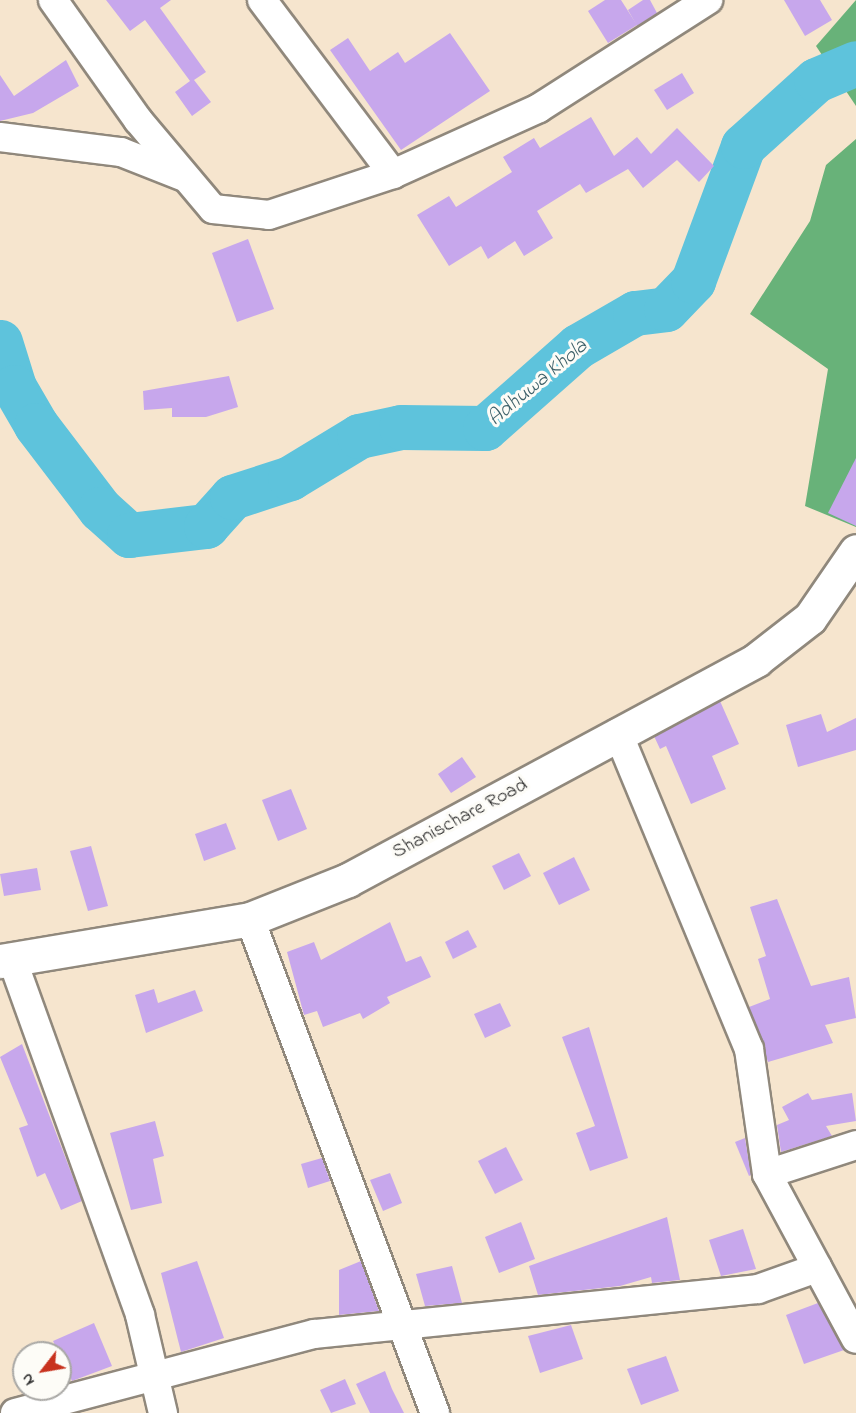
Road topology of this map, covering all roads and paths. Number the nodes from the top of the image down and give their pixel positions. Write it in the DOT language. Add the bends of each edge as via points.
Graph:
graph roads {
  1 [pos="53,0"];
  2 [pos="262,0"];
  3 [pos="708,0"];
  4 [pos="0,137"];
  5 [pos="393,174"];
  6 [pos="182,176"];
  7 [pos="856,551"];
  8 [pos="618,734"];
  9 [pos="249,919"];
  10 [pos="6,960"];
  11 [pos="856,1145"];
  12 [pos="767,1174"];
  13 [pos="818,1269"];
  14 [pos="406,1324"];
  15 [pos="856,1339"];
  16 [pos="153,1376"];
  17 [pos="15,1413"];
  18 [pos="163,1413"];
  19 [pos="435,1413"];
  1 -- 6 [label="street"];
  2 -- 5 [label="street"];
  3 -- 5 [label="street" via="539,108"];
  4 -- 6 [label="street" via="121,152"];
  5 -- 6 [label="street" via="269,215 213,209"];
  7 -- 8 [label="street, Shanischare Road" via="810,618 756,660"];
  8 -- 9 [label="street, Shanischare Road" via="348,879"];
  8 -- 12 [label="street" via="749,1049"];
  9 -- 10 [label="street, Shanischare Road"];
  9 -- 14 [label="street"];
  10 -- 16 [label="street" via="140,1315"];
  11 -- 12 [label="street"];
  12 -- 13 [label="street"];
  13 -- 14 [label="street" via="758,1289"];
  13 -- 15 [label="street"];
  14 -- 16 [label="street" via="269,1342"];
  14 -- 19 [label="street"];
  16 -- 17 [label="street"];
  16 -- 18 [label="street"];
}
